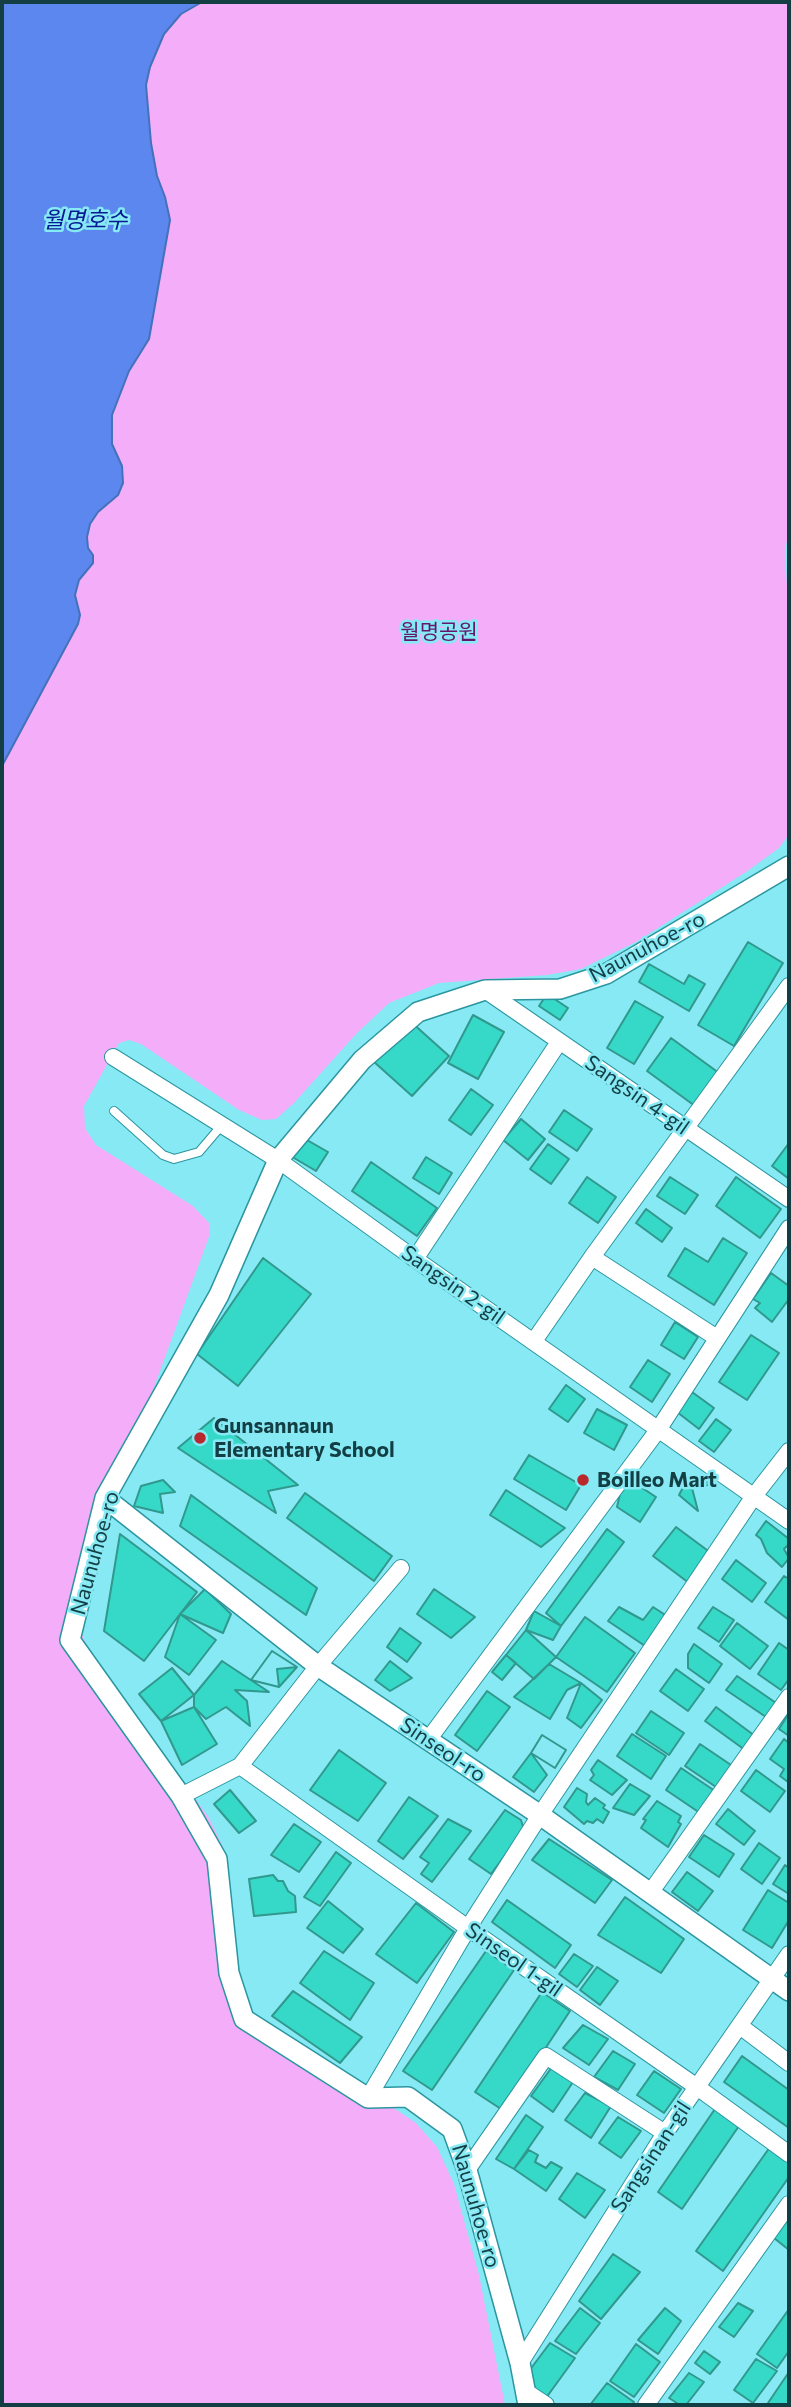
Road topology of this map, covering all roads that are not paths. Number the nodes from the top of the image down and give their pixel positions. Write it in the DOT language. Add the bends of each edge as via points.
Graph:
graph roads {
  1 [pos="789,866"];
  2 [pos="789,986"];
  3 [pos="485,990"];
  4 [pos="559,1042"];
  5 [pos="113,1057"];
  6 [pos="114,1111"];
  7 [pos="222,1125"];
  8 [pos="685,1129"];
  9 [pos="278,1160"];
  10 [pos="789,1199"];
  11 [pos="789,1228"];
  12 [pos="592,1257"];
  13 [pos="415,1259"];
  14 [pos="717,1338"];
  15 [pos="534,1341"];
  16 [pos="658,1430"];
  17 [pos="789,1451"];
  18 [pos="754,1496"];
  19 [pos="105,1499"];
  20 [pos="789,1521"];
  21 [pos="401,1568"];
  22 [pos="318,1666"];
  23 [pos="789,1697"];
  24 [pos="428,1740"];
  25 [pos="240,1766"];
  26 [pos="181,1796"];
  27 [pos="540,1815"];
  28 [pos="650,1893"];
  29 [pos="468,1928"];
  30 [pos="789,1954"];
  31 [pos="773,1979"];
  32 [pos="789,1991"];
  33 [pos="740,2026"];
  34 [pos="789,2063"];
  35 [pos="697,2087"];
  36 [pos="368,2098"];
  37 [pos="665,2133"];
  38 [pos="789,2154"];
  39 [pos="467,2170"];
  40 [pos="789,2204"];
  41 [pos="520,2363"];
  42 [pos="526,2398"];
  43 [pos="546,2405"];
  44 [pos="646,2405"];
  1 -- 3 [label="street, Naunuhoe-ro" via="606,974 560,989"];
  2 -- 8 [label="street"];
  3 -- 4 [label="street, Sangsin 4-gil"];
  3 -- 9 [label="street, Naunuhoe-ro" via="418,1012 362,1060"];
  4 -- 8 [label="street, Sangsin 4-gil"];
  4 -- 13 [label="street"];
  5 -- 7 [label="street, Sangsin 2-gil"];
  6 -- 7 [label="lane" via="163,1155 174,1159 199,1152"];
  7 -- 9 [label="street, Sangsin 2-gil"];
  8 -- 10 [label="street, Sangsin 4-gil"];
  8 -- 12 [label="street"];
  9 -- 13 [label="street, Sangsin 2-gil"];
  9 -- 19 [label="street, Naunuhoe-ro" via="219,1295"];
  11 -- 14 [label="street"];
  12 -- 14 [label="street"];
  12 -- 15 [label="street"];
  13 -- 15 [label="street, Sangsin 2-gil"];
  14 -- 16 [label="street"];
  15 -- 16 [label="street, Sangsin 2-gil"];
  16 -- 18 [label="street, Sangsin 2-gil"];
  16 -- 24 [label="street"];
  17 -- 18 [label="street"];
  18 -- 20 [label="street, Sangsin 2-gil"];
  18 -- 27 [label="street"];
  19 -- 22 [label="street, Sinseol-ro"];
  19 -- 26 [label="street, Naunuhoe-ro" via="71,1640"];
  21 -- 22 [label="street"];
  22 -- 24 [label="street, Sinseol-ro"];
  22 -- 25 [label="street"];
  23 -- 28 [label="street"];
  24 -- 27 [label="street, Sinseol-ro"];
  25 -- 26 [label="street"];
  25 -- 29 [label="street, Sinseol 1-gil"];
  26 -- 36 [label="street, Naunuhoe-ro" via="217,1859 229,1973 244,2019"];
  27 -- 28 [label="street, Sinseol-ro"];
  27 -- 29 [label="street"];
  28 -- 31 [label="street, Sinseol-ro"];
  29 -- 35 [label="street, Sinseol 1-gil"];
  29 -- 36 [label="street"];
  30 -- 31 [label="street, Sangsinan-gil"];
  31 -- 32 [label="street, Sinseol-ro"];
  31 -- 33 [label="street, Sangsinan-gil"];
  33 -- 34 [label="street"];
  33 -- 35 [label="street, Sangsinan-gil"];
  35 -- 37 [label="street, Sangsinan-gil"];
  35 -- 38 [label="street, Sinseol 1-gil"];
  36 -- 39 [label="street, Naunuhoe-ro" via="408,2097 452,2129"];
  37 -- 39 [label="street" via="546,2056"];
  37 -- 41 [label="street, Sangsinan-gil"];
  39 -- 41 [label="street, Naunuhoe-ro"];
  40 -- 44 [label="street"];
  41 -- 42 [label="street, Naunuhoe-ro"];
  42 -- 43 [label="street"];
}
